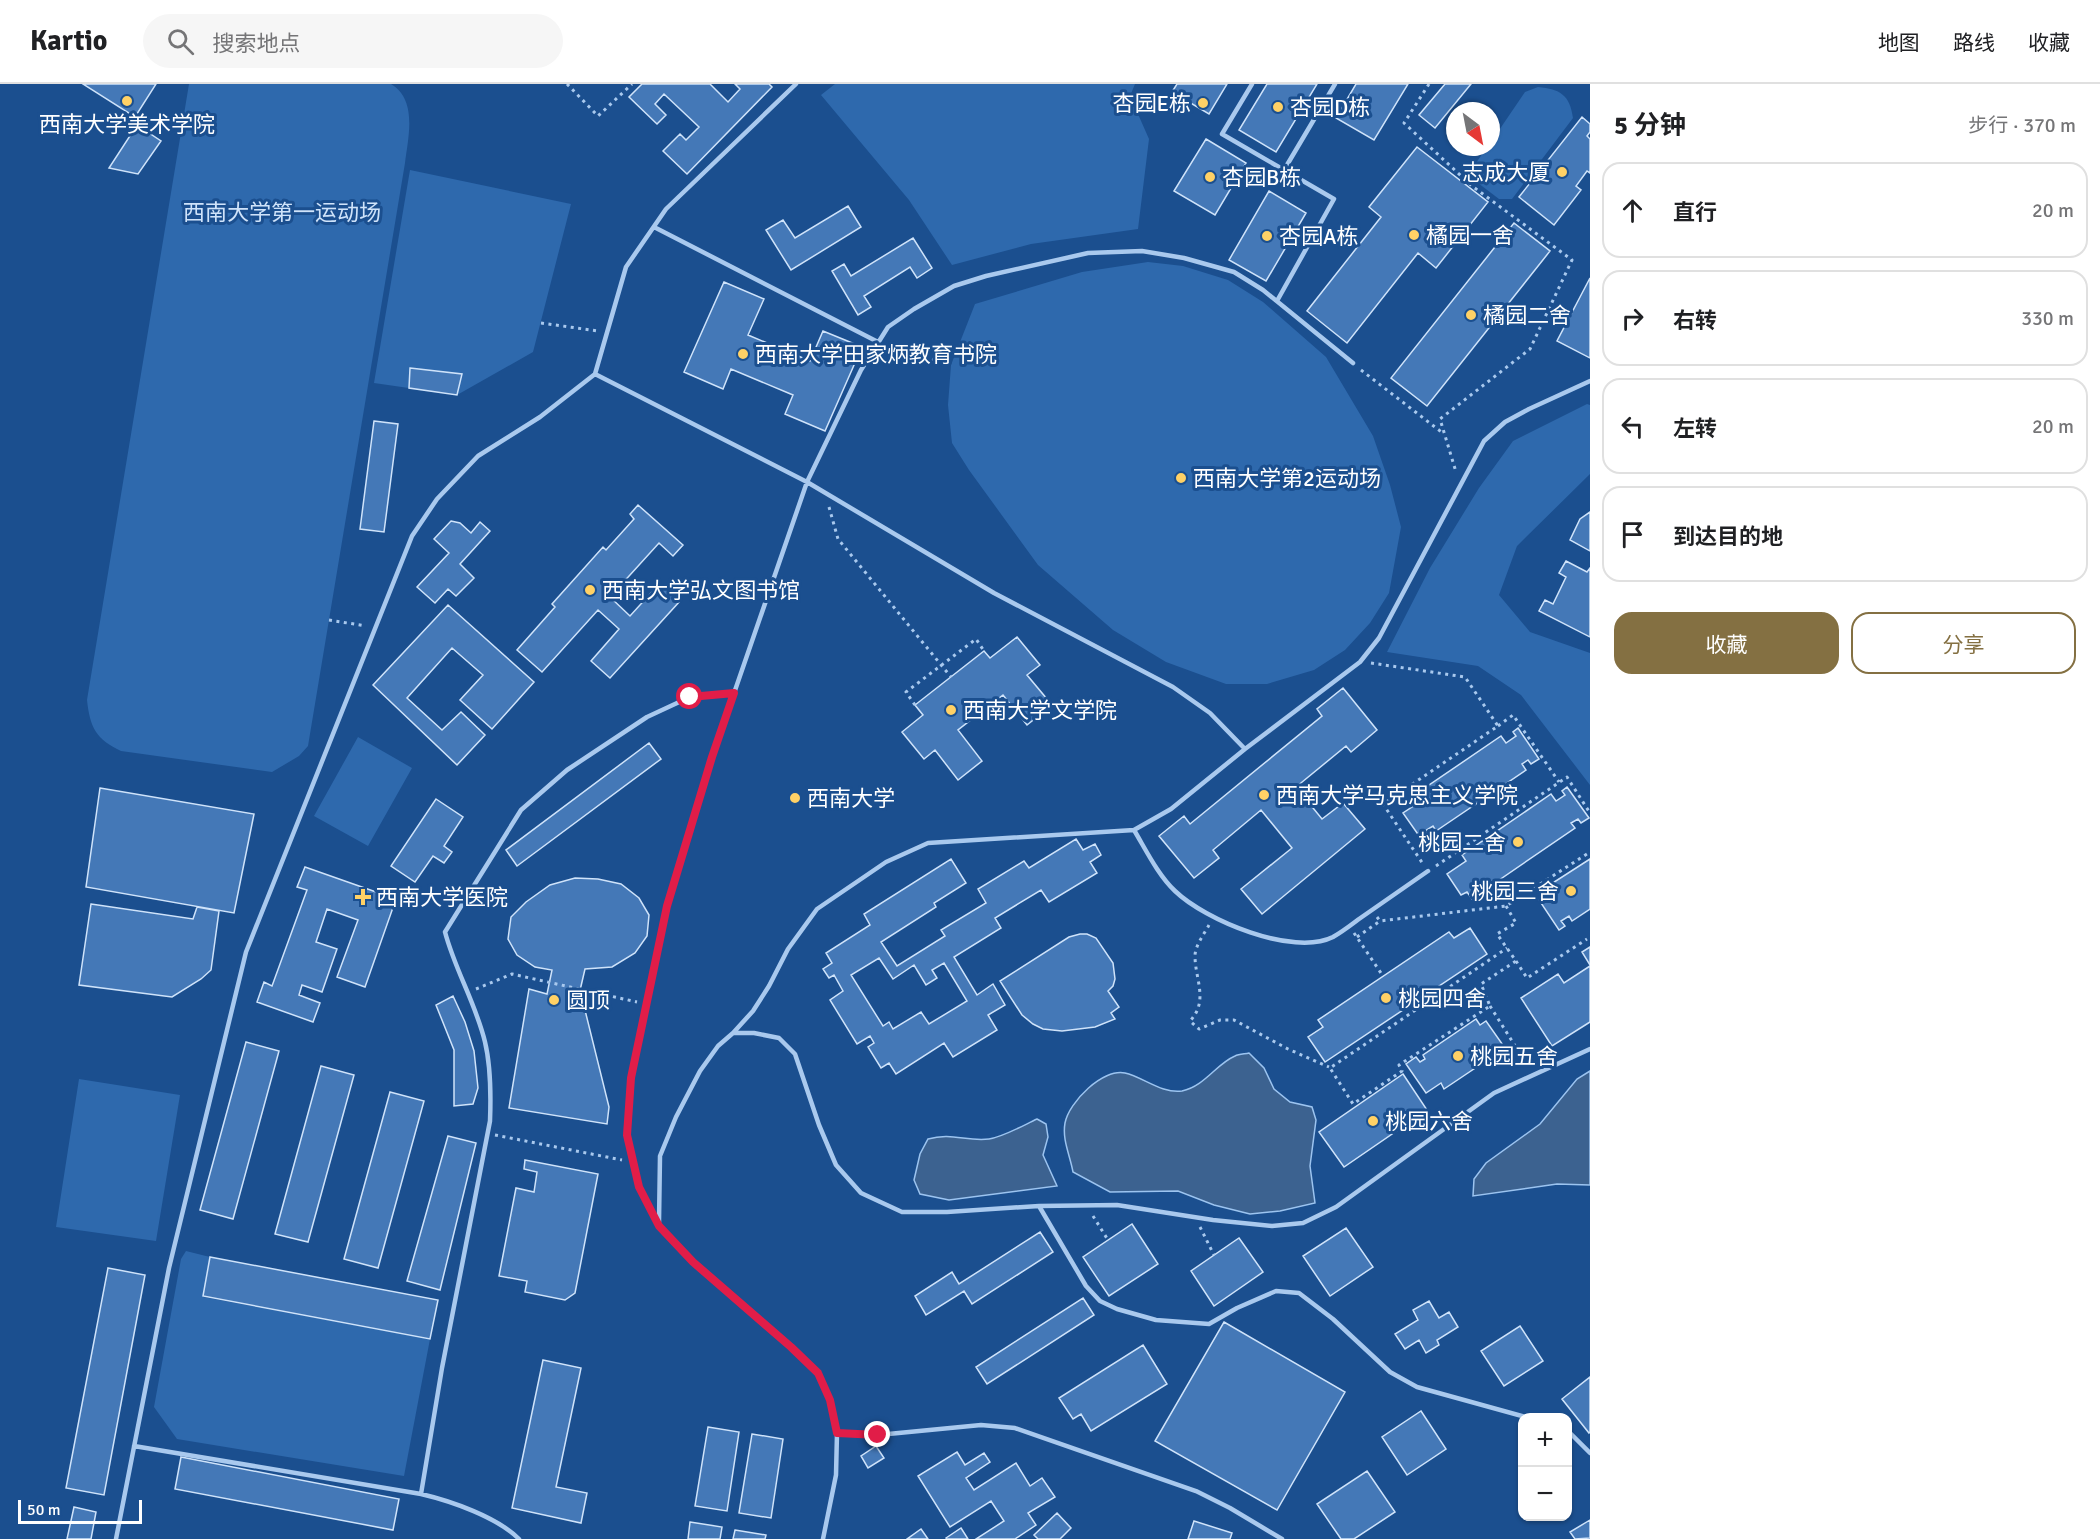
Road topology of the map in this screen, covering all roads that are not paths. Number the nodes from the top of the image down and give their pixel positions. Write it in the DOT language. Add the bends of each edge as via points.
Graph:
graph roads {
  1 [pos="796,84"];
  2 [pos="1252,84"];
  3 [pos="1335,84"];
  4 [pos="1284,170"];
  5 [pos="654,227"];
  6 [pos="1277,301"];
  7 [pos="878,342"];
  8 [pos="1353,363"];
  9 [pos="595,374"];
  10 [pos="1590,381"];
  11 [pos="807,482"];
  12 [pos="734,693"];
  13 [pos="1245,749"];
  14 [pos="1134,830"];
  15 [pos="1428,871"];
  16 [pos="732,1033"];
  17 [pos="1590,1049"];
  18 [pos="1039,1206"];
  19 [pos="659,1226"];
  20 [pos="1518,1415"];
  21 [pos="837,1433"];
  22 [pos="1572,1435"];
  23 [pos="134,1446"];
  24 [pos="1590,1453"];
  25 [pos="421,1494"];
  26 [pos="116,1539"];
  27 [pos="519,1539"];
  28 [pos="823,1539"];
  29 [pos="1282,1539"];
  1 -- 5 [label="lane" via="666,209"];
  2 -- 4 [label="lane" via="1222,134"];
  3 -- 4 [label="lane"];
  4 -- 6 [label="lane" via="1334,199"];
  5 -- 7 [label="lane"];
  5 -- 9 [label="lane" via="626,267"];
  6 -- 7 [label="lane" via="1234,273 1184,258 1142,250 1088,253 954,286 888,327"];
  6 -- 8 [label="lane"];
  7 -- 11 [label="lane"];
  9 -- 11 [label="lane"];
  9 -- 23 [label="lane" via="540,417 477,456 437,499 412,536 246,952 169,1268"];
  10 -- 13 [label="lane" via="1505,422 1485,441 1379,638 1360,662"];
  11 -- 12 [label="lane"];
  11 -- 13 [label="lane" via="994,593 1173,687 1210,712"];
  12 -- 19 [label="lane" via="673,884 631,1078 627,1135 639,1187"];
  12 -- 25 [label="lane" via="690,697 647,717 567,770 521,810 445,932 485,1042 491,1086 488,1134"];
  13 -- 14 [label="lane" via="1171,809"];
  14 -- 15 [label="lane" via="1174,891 1236,927 1272,940 1300,943 1331,938"];
  14 -- 16 [label="lane" via="928,843 886,862 817,909 788,948 753,1011"];
  16 -- 18 [label="lane" via="779,1038 795,1054 836,1165 861,1193 902,1212"];
  16 -- 19 [label="lane" via="700,1071 660,1156"];
  17 -- 18 [label="lane" via="1494,1094 1336,1207 1303,1223 1272,1226 1117,1205"];
  18 -- 20 [label="lane" via="1086,1286 1100,1301 1117,1309 1156,1320 1209,1324 1276,1291 1299,1293 1390,1372 1417,1387"];
  19 -- 21 [label="lane" via="693,1262 818,1373 830,1400"];
  21 -- 28 [label="lane" via="836,1474"];
  21 -- 29 [label="lane" via="878,1435 981,1425 1015,1428 1196,1491"];
  22 -- 24 [label="lane"];
  23 -- 25 [label="lane"];
  23 -- 26 [label="lane"];
  25 -- 27 [label="lane" via="477,1513"];
}
